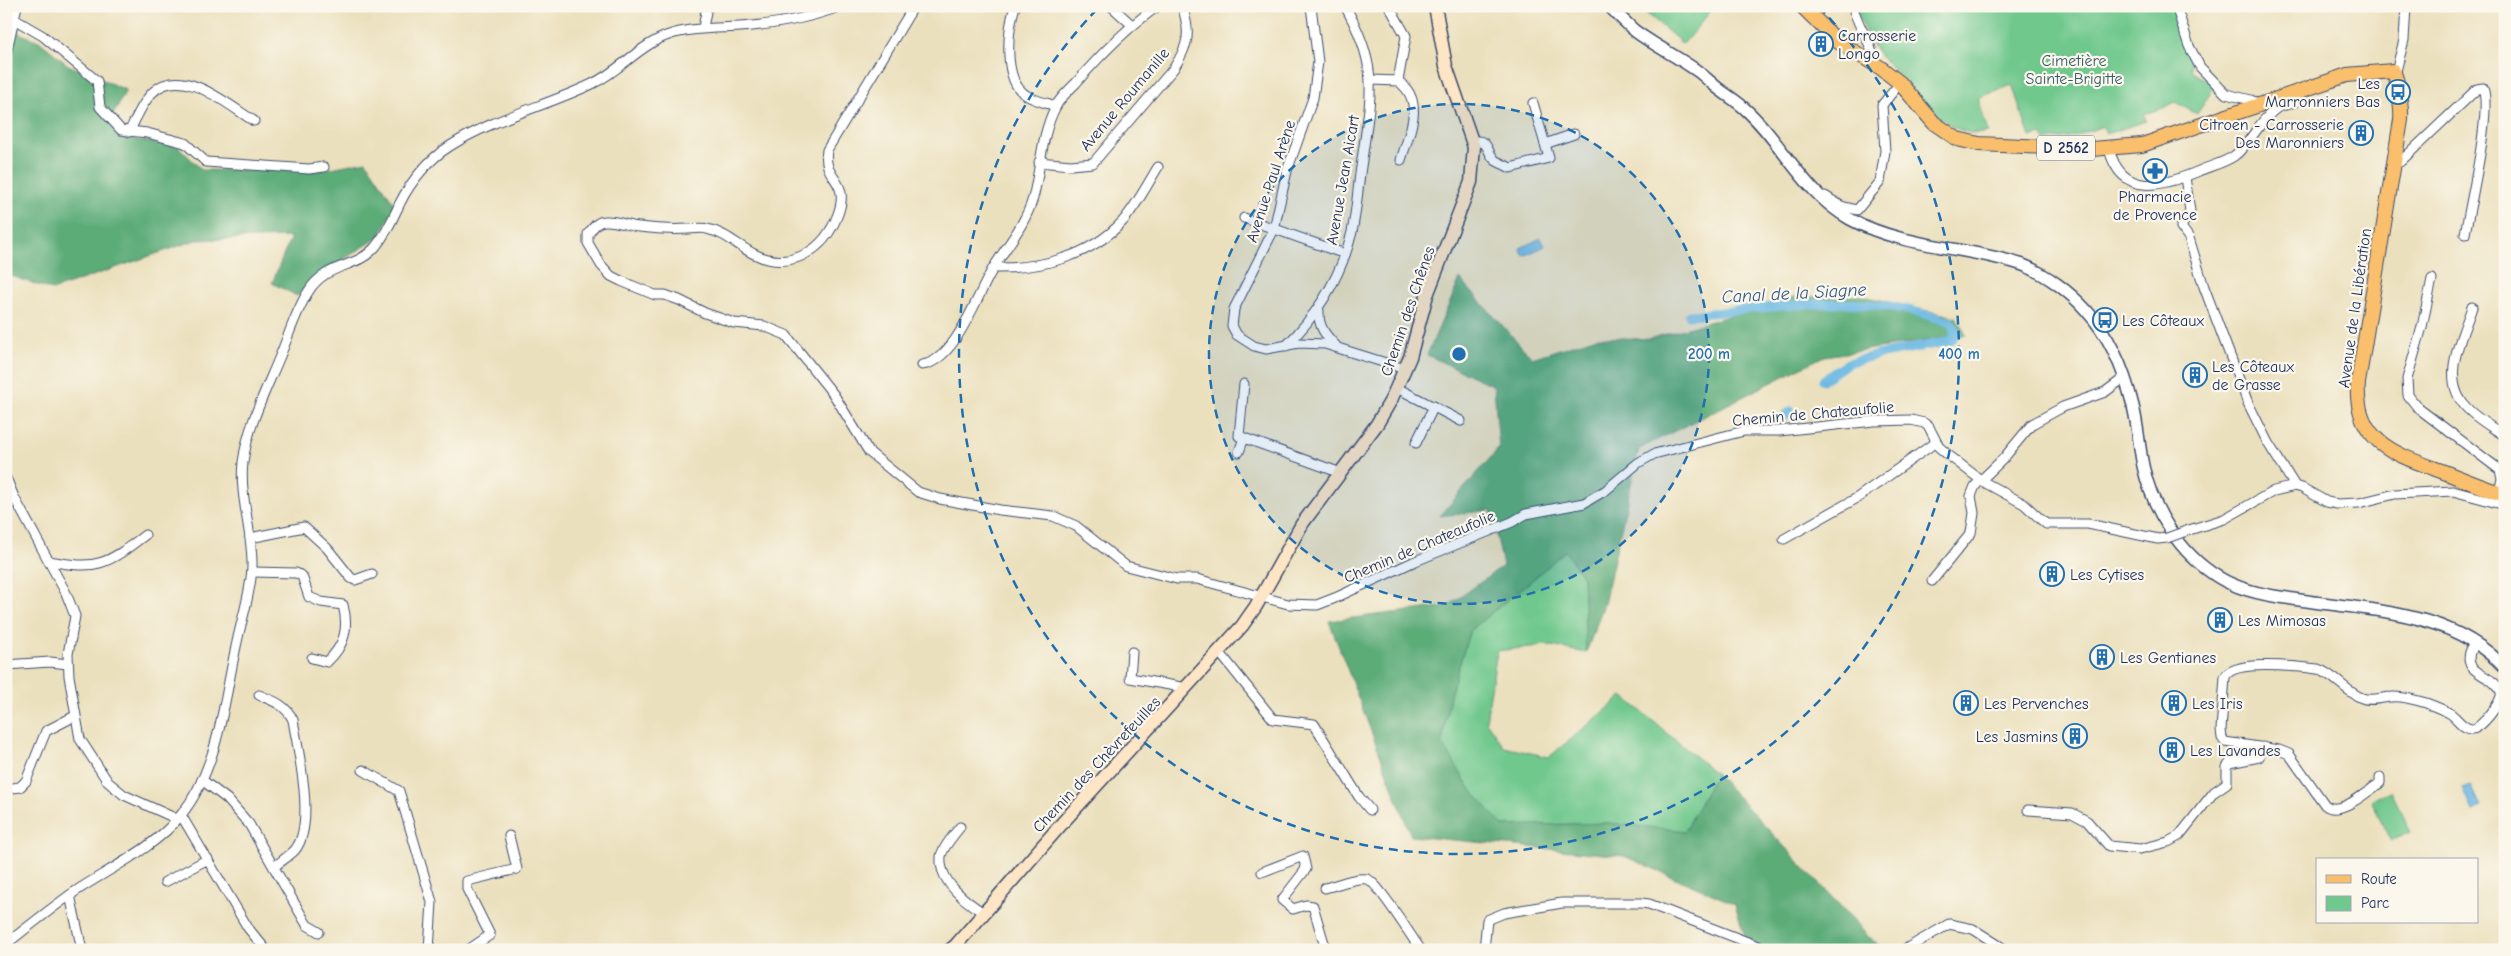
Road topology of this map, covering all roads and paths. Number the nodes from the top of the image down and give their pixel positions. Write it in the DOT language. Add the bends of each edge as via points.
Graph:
graph roads {
  1 [pos="17,6"];
  2 [pos="707,6"];
  3 [pos="841,6"];
  4 [pos="914,6"];
  5 [pos="1014,6"];
  6 [pos="1111,6"];
  7 [pos="1158,6"];
  8 [pos="1182,6"];
  9 [pos="1311,6"];
  10 [pos="1345,6"];
  11 [pos="1389,6"];
  12 [pos="1435,6"];
  13 [pos="1609,6"];
  14 [pos="1802,6"];
  15 [pos="1853,6"];
  16 [pos="2176,6"];
  17 [pos="2406,6"];
  18 [pos="14,19"];
  19 [pos="1131,24"];
  20 [pos="703,28"];
  21 [pos="6,54"];
  22 [pos="1873,62"];
  23 [pos="2388,75"];
  24 [pos="1371,80"];
  25 [pos="1398,80"];
  26 [pos="1900,83"];
  27 [pos="2296,92"];
  28 [pos="1533,103"];
  29 [pos="2258,104"];
  30 [pos="1056,106"];
  31 [pos="254,121"];
  32 [pos="129,132"];
  33 [pos="1574,134"];
  34 [pos="1473,144"];
  35 [pos="1545,144"];
  36 [pos="2109,149"];
  37 [pos="1401,160"];
  38 [pos="1039,162"];
  39 [pos="2394,165"];
  40 [pos="324,167"];
  41 [pos="1158,167"];
  42 [pos="2185,177"];
  43 [pos="1812,188"];
  44 [pos="1244,218"];
  45 [pos="1274,229"];
  46 [pos="2465,234"];
  47 [pos="1345,254"];
  48 [pos="994,268"];
  49 [pos="2432,279"];
  50 [pos="2472,307"];
  51 [pos="1318,311"];
  52 [pos="1286,346"];
  53 [pos="1336,346"];
  54 [pos="922,365"];
  55 [pos="1405,368"];
  56 [pos="2124,378"];
  57 [pos="1244,384"];
  58 [pos="1397,388"];
  59 [pos="1434,406"];
  60 [pos="1461,421"];
  61 [pos="2505,436"];
  62 [pos="1244,438"];
  63 [pos="1936,442"];
  64 [pos="1416,443"];
  65 [pos="1239,452"];
  66 [pos="2503,467"];
  67 [pos="1341,473"];
  68 [pos="6,478"];
  69 [pos="1982,480"];
  70 [pos="2295,486"];
  71 [pos="2503,498"];
  72 [pos="145,536"];
  73 [pos="250,538"];
  74 [pos="1784,540"];
  75 [pos="49,561"];
  76 [pos="252,572"];
  77 [pos="372,574"];
  78 [pos="1932,581"];
  79 [pos="1262,596"];
  80 [pos="2474,643"];
  81 [pos="1132,652"];
  82 [pos="1220,653"];
  83 [pos="312,658"];
  84 [pos="68,664"];
  85 [pos="6,665"];
  86 [pos="2505,668"];
  87 [pos="1187,688"];
  88 [pos="259,695"];
  89 [pos="76,716"];
  90 [pos="2263,747"];
  91 [pos="363,770"];
  92 [pos="2380,778"];
  93 [pos="202,780"];
  94 [pos="6,789"];
  95 [pos="1370,810"];
  96 [pos="2028,810"];
  97 [pos="179,817"];
  98 [pos="960,827"];
  99 [pos="509,836"];
  100 [pos="208,859"];
  101 [pos="274,867"];
  102 [pos="1262,872"];
  103 [pos="165,882"];
  104 [pos="1325,888"];
  105 [pos="70,895"];
  106 [pos="984,913"];
  107 [pos="319,932"];
  108 [pos="6,944"];
  109 [pos="82,950"];
  110 [pos="266,950"];
  111 [pos="429,950"];
  112 [pos="468,950"];
  113 [pos="950,950"];
  114 [pos="1322,950"];
  115 [pos="1421,950"];
  116 [pos="1484,950"];
  117 [pos="1768,950"];
  118 [pos="1904,950"];
  119 [pos="2006,950"];
  1 -- 18 [label="street"];
  2 -- 20 [label="street"];
  3 -- 20 [label="street" via="817,16 753,26"];
  4 -- 79 [label="street, Chemin de Chateaufolie" via="827,150 825,160 842,190 842,196 835,222 816,248 797,260 769,259 754,254 724,234 705,228 661,230 604,221 595,224 588,234 593,252 611,276 621,281 655,295 680,300 734,323 764,326 786,335 834,395 869,452 918,492 1000,510 1053,516 1076,526 1126,566 1177,579 1197,579"];
  5 -- 30 [label="street" via="1008,46 1014,78 1026,96"];
  6 -- 19 [label="street"];
  7 -- 19 [label="street"];
  8 -- 38 [label="street, Avenue Roumanille" via="1188,36 1182,56 1093,163"];
  9 -- 45 [label="street, Avenue Paul Arène" via="1317,36 1317,81 1287,171"];
  10 -- 24 [label="street, Avenue Jean Aicart" via="1360,33"];
  11 -- 25 [label="street" via="1406,36"];
  12 -- 34 [label="main road, Chemin des Chênes" via="1446,66"];
  13 -- 43 [label="street" via="1635,31 1699,71 1742,106"];
  14 -- 22 [label="main road, D 2562" via="1837,41"];
  15 -- 22 [label="street" via="1872,50"];
  16 -- 29 [label="street" via="2189,46 2200,67 2226,94"];
  17 -- 23 [label="street" via="2404,40"];
  18 -- 21 [label="street"];
  18 -- 32 [label="street" via="43,36 97,81 100,107 121,130"];
  19 -- 30 [label="street"];
  20 -- 73 [label="street" via="661,37 625,60 607,77 453,144 410,185 387,231 368,255 322,275 309,290 296,316 251,426 242,478"];
  22 -- 26 [label="main road, D 2562"];
  23 -- 27 [label="main road, D 2562" via="2347,75"];
  23 -- 39 [label="main road, Avenue de la Libération" via="2399,98 2401,120"];
  24 -- 25 [label="street"];
  24 -- 47 [label="street, Avenue Jean Aicart" via="1352,231"];
  25 -- 37 [label="street" via="1406,88 1415,109"];
  26 -- 36 [label="main road, D 2562" via="1934,123 1957,139 2008,146"];
  26 -- 43 [label="street" via="1882,105 1885,151 1880,182 1871,196 1857,210 1841,206"];
  27 -- 29 [label="main road, D 2562"];
  27 -- 42 [label="street" via="2296,102 2278,107 2236,155"];
  28 -- 35 [label="street"];
  29 -- 36 [label="main road, D 2562" via="2142,145"];
  30 -- 38 [label="street"];
  31 -- 32 [label="street" via="192,84 177,81 153,92"];
  32 -- 40 [label="street" via="148,133 185,143 206,162 309,169"];
  33 -- 35 [label="street"];
  34 -- 35 [label="street" via="1478,140 1487,144 1494,159 1510,168 1549,158"];
  34 -- 55 [label="main road, Chemin des Chênes" via="1474,162 1464,202 1427,295"];
  36 -- 42 [label="street" via="2124,176 2140,184 2158,185"];
  38 -- 48 [label="street" via="1024,224"];
  39 -- 46 [label="street" via="2478,89 2483,88 2485,112"];
  39 -- 71 [label="main road, Avenue de la Libération" via="2358,383 2361,415 2370,432 2389,451"];
  41 -- 48 [label="street" via="1122,222 1088,247 1046,264"];
  42 -- 70 [label="street" via="2190,211 2181,228 2189,238 2248,403"];
  43 -- 56 [label="street" via="1834,210 1886,236 1958,249 2023,265 2039,273 2086,310 2106,336"];
  44 -- 45 [label="street"];
  45 -- 47 [label="street"];
  45 -- 52 [label="street, Avenue Paul Arène" via="1231,319 1237,335 1244,342 1266,349"];
  47 -- 51 [label="street, Avenue Jean Aicart"];
  48 -- 54 [label="street" via="951,344 942,355"];
  49 -- 66 [label="street" via="2407,379 2408,395 2418,408"];
  50 -- 61 [label="street" via="2452,369 2454,387 2465,406"];
  51 -- 52 [label="street, Avenue Jean Aicart"];
  51 -- 53 [label="street" via="1323,331"];
  52 -- 53 [label="street" via="1311,343"];
  53 -- 55 [label="street"];
  55 -- 58 [label="main road, Chemin des Chênes"];
  56 -- 69 [label="street" via="2105,392 2063,407 2032,424"];
  56 -- 80 [label="street" via="2134,408 2143,467 2155,502 2170,531 2217,577 2242,589 2276,597 2384,610 2421,618"];
  57 -- 62 [label="street" via="1238,436"];
  58 -- 59 [label="street"];
  58 -- 67 [label="main road, Chemin des Chênes" via="1377,424"];
  59 -- 60 [label="street"];
  59 -- 64 [label="street"];
  62 -- 65 [label="street"];
  62 -- 67 [label="street"];
  63 -- 69 [label="street, Chemin de Chateaufolie"];
  63 -- 74 [label="street" via="1857,498"];
  63 -- 79 [label="street, Chemin de Chateaufolie" via="1929,427 1911,420 1722,435 1654,454 1584,503 1526,514 1317,605 1288,604"];
  66 -- 71 [label="street"];
  67 -- 79 [label="main road, Chemin des Chênes" via="1302,524"];
  68 -- 75 [label="street"];
  69 -- 70 [label="street, Chemin de Chateaufolie, bridge" via="2024,504 2046,524 2088,524 2158,538 2224,519 2274,491"];
  69 -- 78 [label="street" via="1971,496 1974,513 1971,533"];
  70 -- 71 [label="street" via="2338,504 2396,494 2453,491"];
  72 -- 75 [label="street" via="119,555 95,565 87,567"];
  73 -- 76 [label="street"];
  73 -- 77 [label="street" via="304,526 328,548 351,578 355,580"];
  75 -- 84 [label="street" via="75,616"];
  76 -- 83 [label="street" via="296,573 302,576 309,597 343,605 347,620 341,644 327,662"];
  76 -- 93 [label="street" via="215,740"];
  79 -- 82 [label="main road, Chemin des Chèvrefeuilles"];
  80 -- 86 [label="street"];
  80 -- 90 [label="street" via="2470,664 2496,684 2502,700 2480,726 2473,729 2465,727 2451,714 2403,697 2360,698 2318,669 2234,668 2225,677 2222,738 2232,745"];
  81 -- 87 [label="street" via="1130,678"];
  82 -- 87 [label="main road, Chemin des Chèvrefeuilles"];
  82 -- 95 [label="street" via="1273,719 1314,724"];
  84 -- 85 [label="street"];
  84 -- 89 [label="street"];
  87 -- 106 [label="main road, Chemin des Chèvrefeuilles"];
  88 -- 101 [label="street" via="278,702 288,710 293,720 306,810 295,849"];
  89 -- 94 [label="street" via="46,731 26,781 20,787"];
  89 -- 97 [label="street" via="80,739 108,782 124,795"];
  90 -- 92 [label="street" via="2290,754 2330,809 2336,810 2359,797 2380,783"];
  90 -- 96 [label="street" via="2255,759 2230,763 2227,783 2214,792 2179,836 2155,846 2140,849 2109,846 2087,820 2072,812"];
  91 -- 111 [label="street" via="398,791 432,902"];
  93 -- 97 [label="street"];
  93 -- 101 [label="street" via="227,799 249,824"];
  97 -- 100 [label="street"];
  97 -- 105 [label="street" via="152,842"];
  98 -- 106 [label="street" via="941,857 943,868 956,891"];
  99 -- 112 [label="street" via="517,869 468,881 467,890 490,935"];
  100 -- 103 [label="street"];
  100 -- 110 [label="street" via="248,928"];
  101 -- 107 [label="street" via="307,925"];
  102 -- 114 [label="street" via="1303,856 1306,869 1282,900 1293,909 1306,904 1313,906 1324,943"];
  104 -- 115 [label="street" via="1365,879 1372,881 1382,890"];
  105 -- 108 [label="street"];
  105 -- 109 [label="street"];
  106 -- 113 [label="main road, Chemin des Chèvrefeuilles"];
  116 -- 117 [label="street" via="1487,920 1504,913 1562,903 1649,904"];
  118 -- 119 [label="street" via="1949,924 1973,929"];
}
